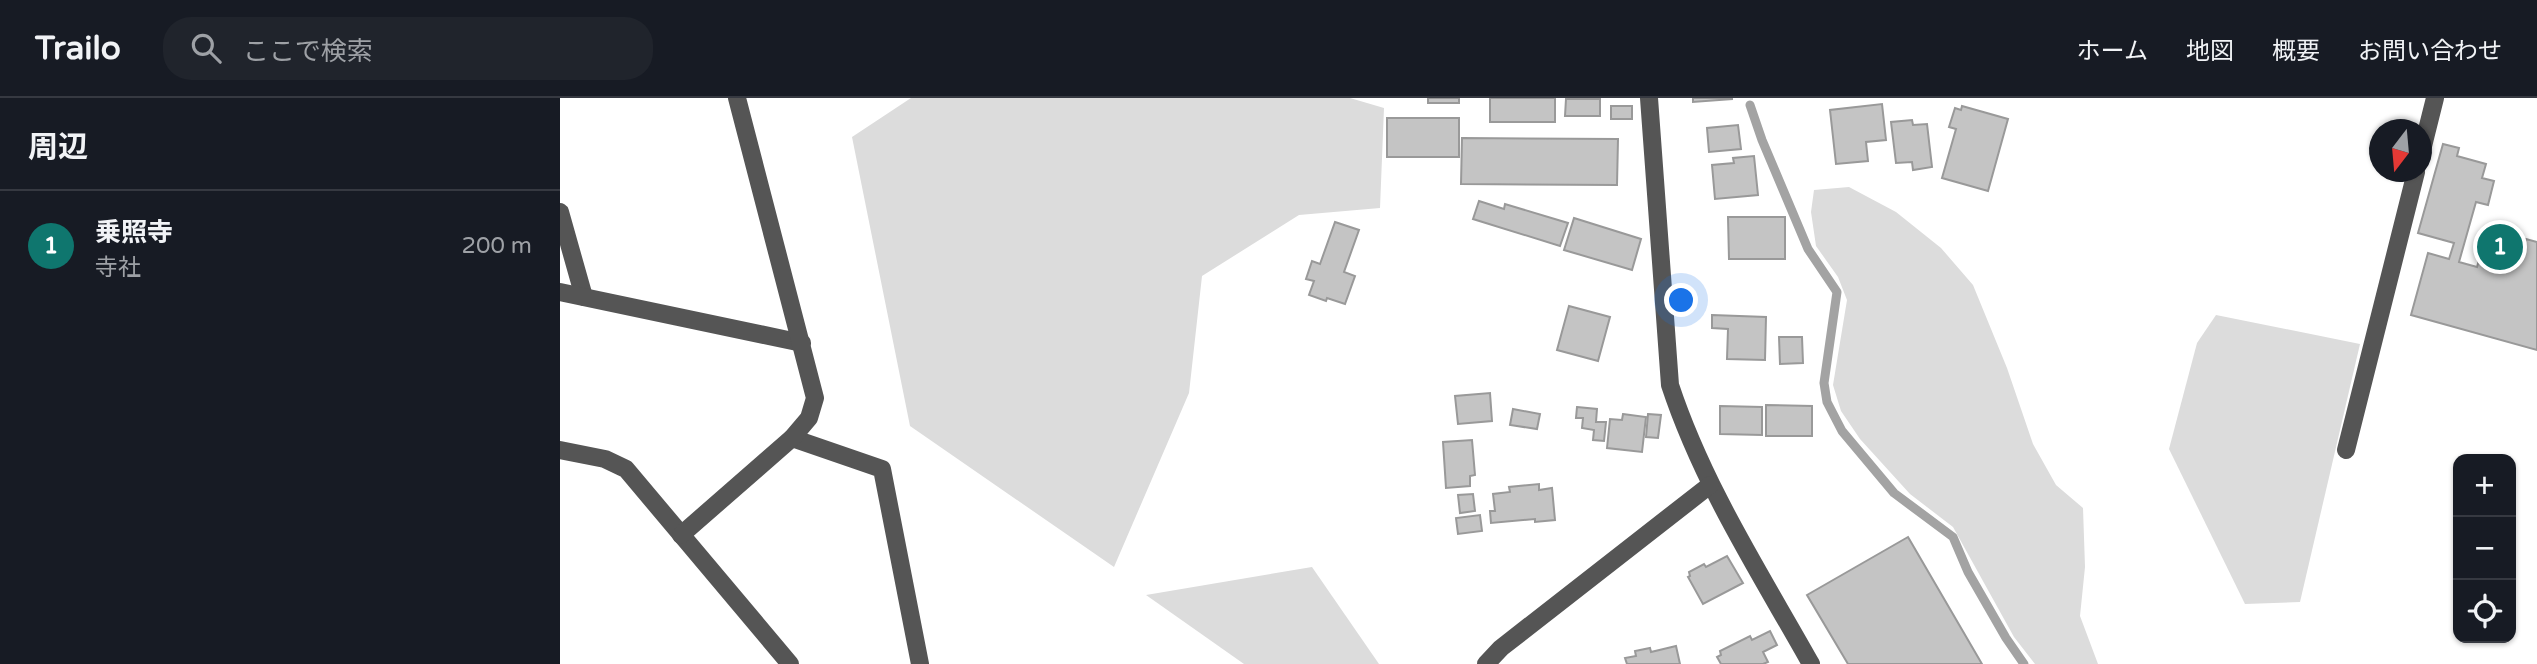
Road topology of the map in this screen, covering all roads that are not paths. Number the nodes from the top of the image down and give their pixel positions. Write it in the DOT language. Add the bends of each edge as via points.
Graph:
graph roads {
  1 [pos="737,98"];
  2 [pos="1649,98"];
  3 [pos="2435,98"];
  4 [pos="2429,119"];
  5 [pos="2413,182"];
  6 [pos="560,212"];
  7 [pos="560,292"];
  8 [pos="584,297"];
  9 [pos="802,343"];
  10 [pos="792,438"];
  11 [pos="560,450"];
  12 [pos="2346,450"];
  13 [pos="1710,485"];
  14 [pos="681,535"];
  15 [pos="790,664"];
  16 [pos="920,664"];
  17 [pos="1486,664"];
  18 [pos="1811,664"];
  1 -- 9 [label="street"];
  2 -- 13 [label="street" via="1670,385"];
  3 -- 4 [label="street"];
  5 -- 12 [label="street"];
  6 -- 8 [label="street"];
  7 -- 8 [label="street"];
  8 -- 9 [label="street"];
  9 -- 10 [label="street" via="815,398 809,418"];
  10 -- 14 [label="street"];
  10 -- 16 [label="street" via="882,469"];
  11 -- 14 [label="street" via="605,459 626,469"];
  13 -- 17 [label="street"];
  13 -- 18 [label="street"];
  14 -- 15 [label="street"];
}
